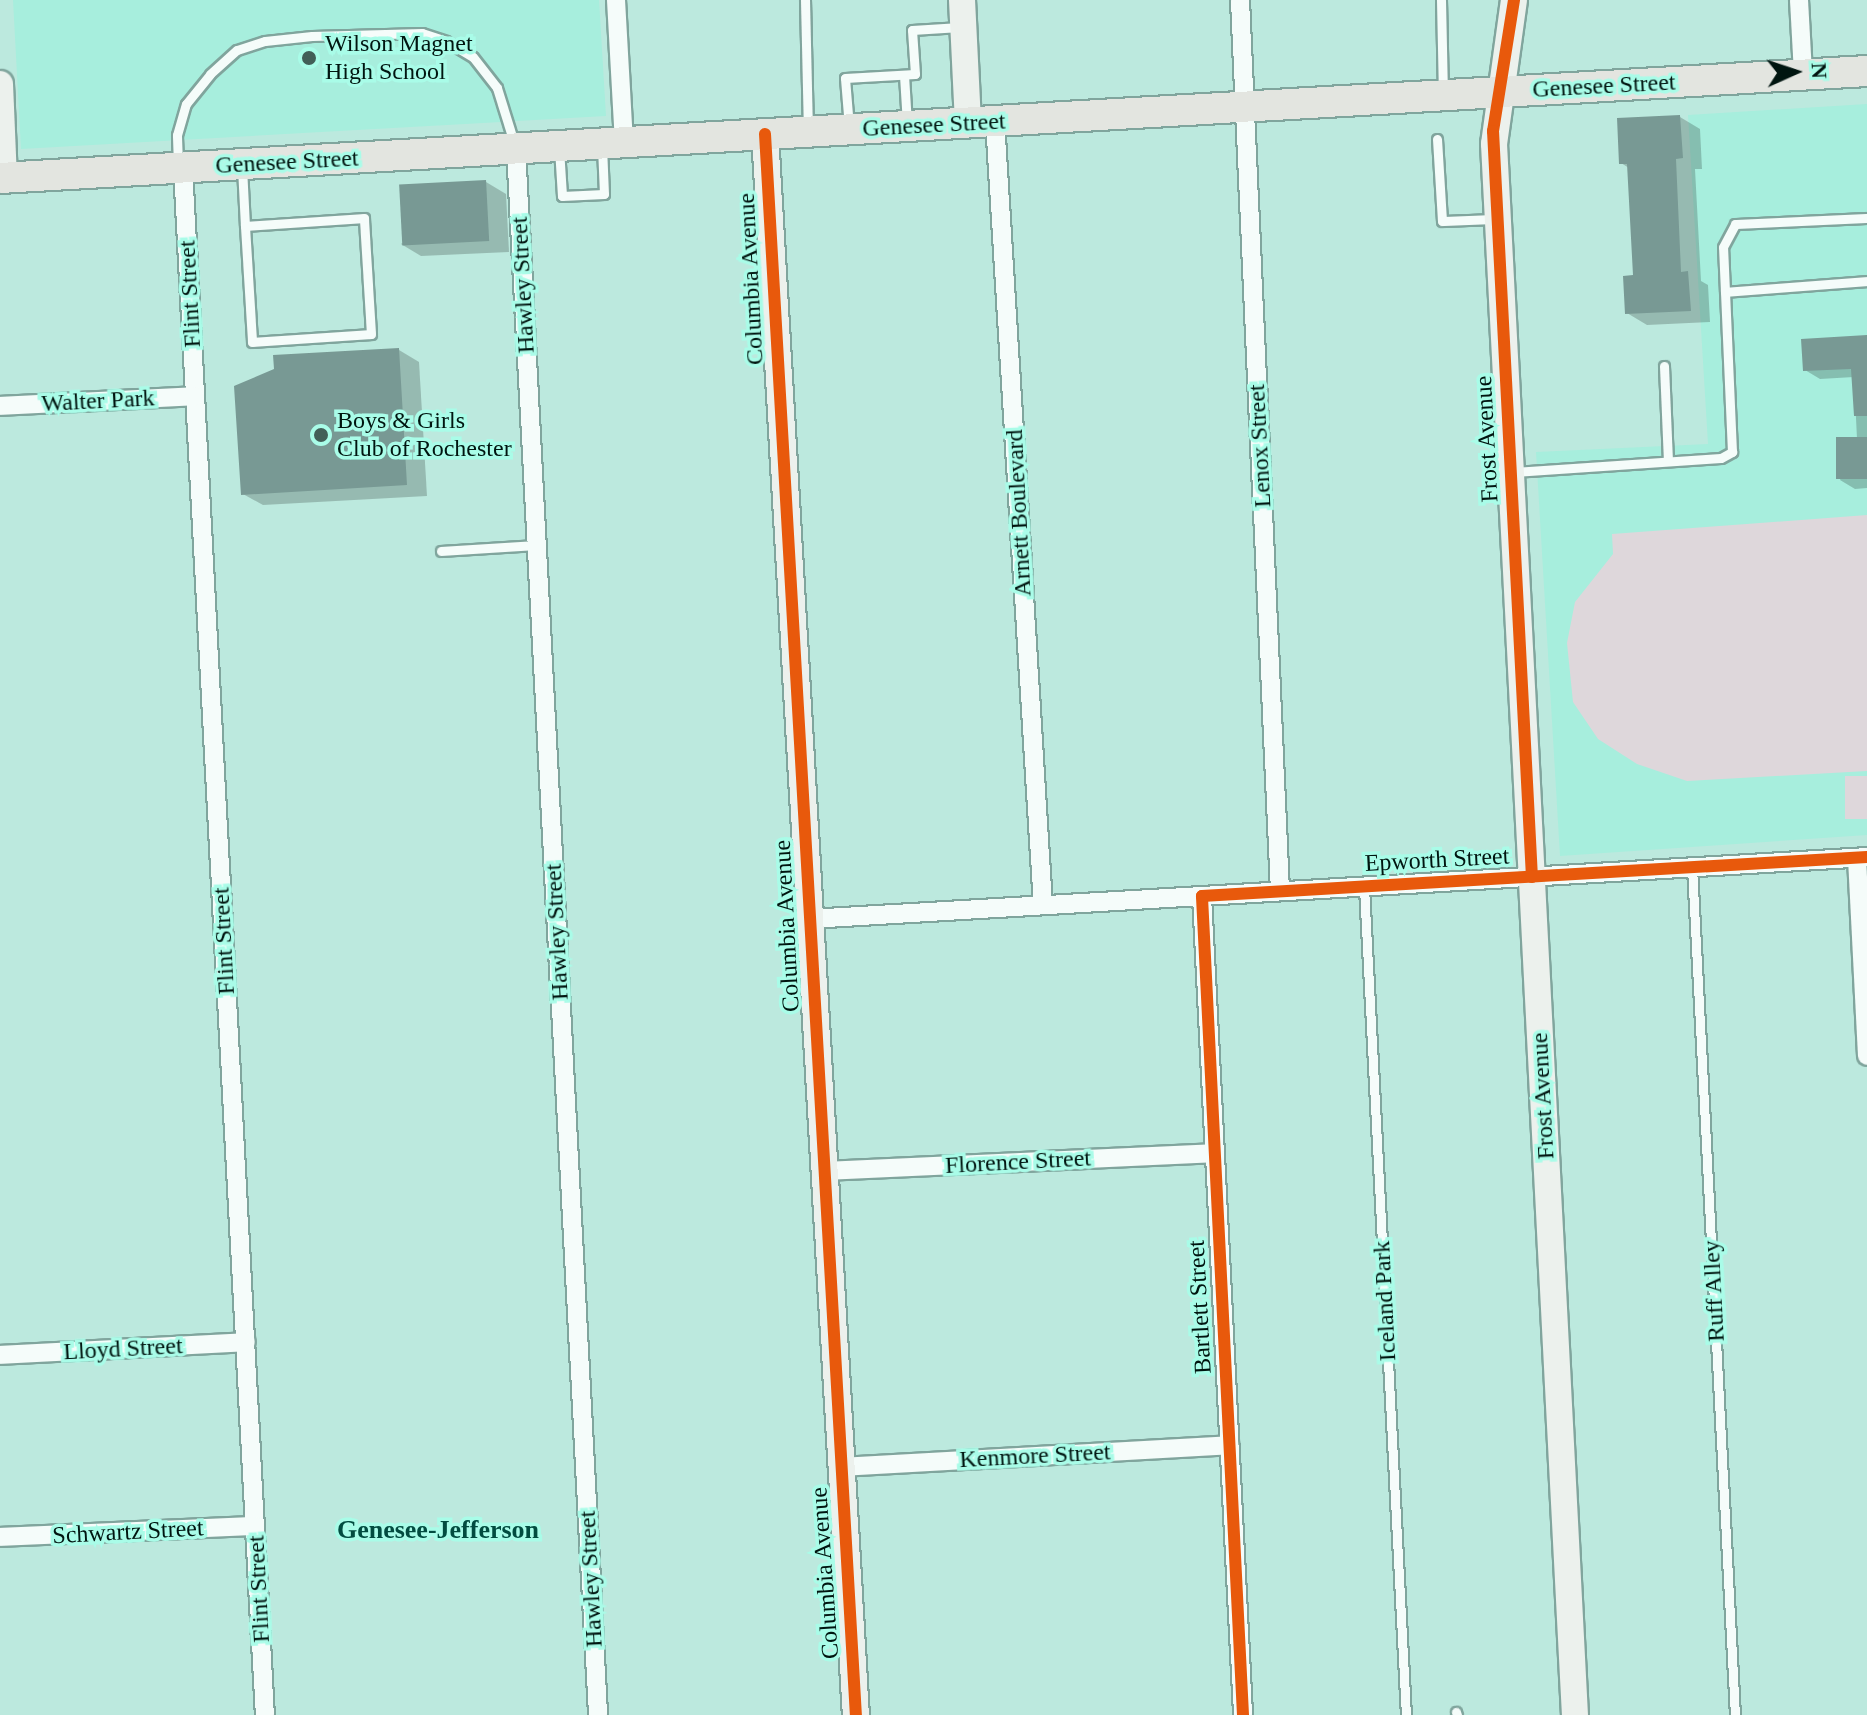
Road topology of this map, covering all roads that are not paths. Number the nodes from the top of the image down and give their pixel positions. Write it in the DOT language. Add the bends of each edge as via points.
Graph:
graph roads {
  1 [pos="616,0"];
  2 [pos="805,0"];
  3 [pos="962,0"];
  4 [pos="1240,0"];
  5 [pos="1441,0"];
  6 [pos="1514,0"];
  7 [pos="1799,0"];
  8 [pos="963,27"];
  9 [pos="1867,71"];
  10 [pos="904,75"];
  11 [pos="1803,75"];
  12 [pos="0,84"];
  13 [pos="1497,93"];
  14 [pos="1443,95"];
  15 [pos="1244,107"];
  16 [pos="982,122"];
  17 [pos="907,127"];
  18 [pos="849,130"];
  19 [pos="808,132"];
  20 [pos="765,134"];
  21 [pos="1437,139"];
  22 [pos="613,143"];
  23 [pos="559,146"];
  24 [pos="516,149"];
  25 [pos="242,165"];
  26 [pos="180,168"];
  27 [pos="2,178"];
  28 [pos="1498,218"];
  29 [pos="1867,218"];
  30 [pos="245,226"];
  31 [pos="1867,281"];
  32 [pos="1725,292"];
  33 [pos="1664,366"];
  34 [pos="195,396"];
  35 [pos="0,406"];
  36 [pos="1668,461"];
  37 [pos="1511,472"];
  38 [pos="536,545"];
  39 [pos="441,551"];
  40 [pos="1862,858"];
  41 [pos="1692,867"];
  42 [pos="1532,877"];
  43 [pos="1364,887"];
  44 [pos="1280,891"];
  45 [pos="1202,896"];
  46 [pos="1043,905"];
  47 [pos="809,919"];
  48 [pos="1867,1056"];
  49 [pos="1215,1153"];
  50 [pos="822,1171"];
  51 [pos="246,1342"];
  52 [pos="0,1355"];
  53 [pos="1229,1445"];
  54 [pos="840,1467"];
  55 [pos="255,1526"];
  56 [pos="0,1537"];
  57 [pos="265,1715"];
  58 [pos="598,1715"];
  59 [pos="856,1715"];
  60 [pos="1243,1715"];
  61 [pos="1406,1715"];
  62 [pos="1575,1715"];
  63 [pos="1735,1715"];
  1 -- 22 [label="street"];
  2 -- 19 [label="lane"];
  3 -- 8 [label="street, Arnett Boulevard"];
  4 -- 15 [label="street, Lenox Street"];
  5 -- 14 [label="lane"];
  6 -- 13 [label="street, Frost Avenue"];
  7 -- 11 [label="street"];
  8 -- 10 [label="lane" via="912,30 915,74"];
  8 -- 16 [label="street, Arnett Boulevard"];
  9 -- 11 [label="main road, Genesee Street"];
  10 -- 17 [label="lane"];
  10 -- 18 [label="lane" via="845,78"];
  11 -- 13 [label="main road, Genesee Street"];
  12 -- 27 [label="street"];
  13 -- 14 [label="main road, Genesee Street"];
  13 -- 28 [label="street, Frost Avenue" via="1493,131"];
  14 -- 15 [label="main road, Genesee Street"];
  15 -- 16 [label="main road, Genesee Street"];
  15 -- 44 [label="street, Lenox Street"];
  16 -- 17 [label="main road, Genesee Street"];
  16 -- 46 [label="street, Arnett Boulevard"];
  17 -- 18 [label="main road, Genesee Street"];
  18 -- 19 [label="main road, Genesee Street"];
  19 -- 20 [label="main road, Genesee Street"];
  20 -- 22 [label="main road, Genesee Street"];
  20 -- 47 [label="street, Columbia Avenue"];
  21 -- 28 [label="lane" via="1442,221"];
  22 -- 23 [label="main road, Genesee Street"];
  22 -- 23 [label="lane" via="604,194 576,196 562,196"];
  23 -- 24 [label="main road, Genesee Street"];
  24 -- 25 [label="main road, Genesee Street"];
  24 -- 26 [label="lane" via="497,88 473,57 446,41 422,33 312,36 237,50 210,74 186,104 177,135"];
  24 -- 38 [label="street, Hawley Street"];
  25 -- 26 [label="main road, Genesee Street"];
  25 -- 30 [label="lane"];
  26 -- 27 [label="main road, Genesee Street"];
  26 -- 34 [label="street, Flint Street"];
  28 -- 37 [label="street, Frost Avenue"];
  29 -- 32 [label="lane" via="1735,224 1723,247"];
  30 -- 30 [label="lane" via="252,342 371,334 364,218"];
  31 -- 32 [label="lane"];
  32 -- 36 [label="lane" via="1732,452 1721,458"];
  33 -- 36 [label="lane"];
  34 -- 35 [label="street, Walter Park"];
  34 -- 51 [label="street, Flint Street"];
  36 -- 37 [label="lane"];
  37 -- 42 [label="street, Frost Avenue"];
  38 -- 39 [label="lane"];
  38 -- 58 [label="street, Hawley Street"];
  40 -- 41 [label="street, Epworth Street"];
  40 -- 48 [label="street"];
  41 -- 42 [label="street, Epworth Street"];
  41 -- 63 [label="lane, Ruff Alley"];
  42 -- 43 [label="street, Epworth Street"];
  42 -- 62 [label="street, Frost Avenue"];
  43 -- 44 [label="street, Epworth Street"];
  43 -- 61 [label="lane, Iceland Park"];
  44 -- 45 [label="street, Epworth Street"];
  45 -- 46 [label="street, Epworth Street"];
  45 -- 49 [label="street, Bartlett Street"];
  46 -- 47 [label="street, Epworth Street"];
  47 -- 50 [label="street, Columbia Avenue"];
  49 -- 50 [label="street, Florence Street"];
  49 -- 53 [label="street, Bartlett Street"];
  50 -- 54 [label="street, Columbia Avenue"];
  51 -- 52 [label="street, Lloyd Street"];
  51 -- 55 [label="street, Flint Street"];
  53 -- 54 [label="street, Kenmore Street"];
  53 -- 60 [label="street, Bartlett Street"];
  54 -- 59 [label="street, Columbia Avenue"];
  55 -- 56 [label="street, Schwartz Street"];
  55 -- 57 [label="street, Flint Street"];
}
